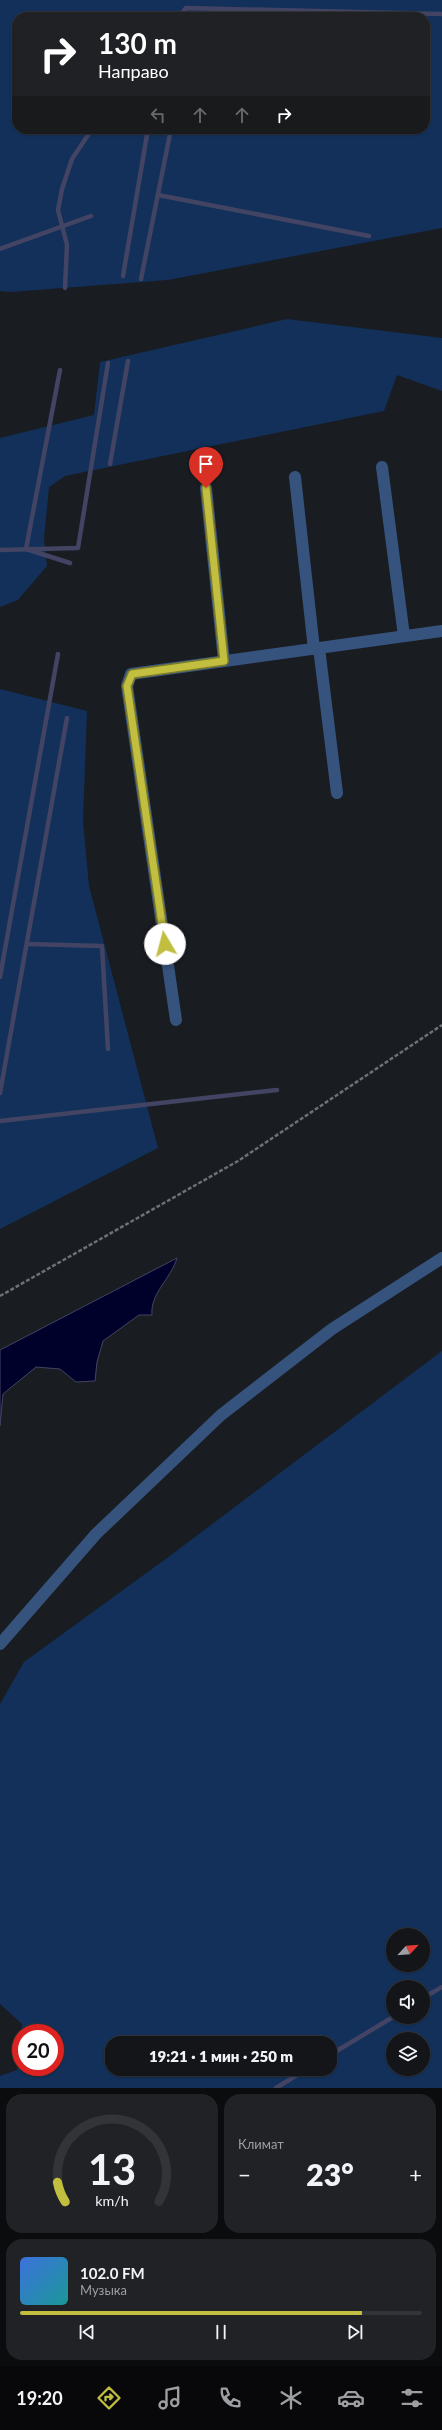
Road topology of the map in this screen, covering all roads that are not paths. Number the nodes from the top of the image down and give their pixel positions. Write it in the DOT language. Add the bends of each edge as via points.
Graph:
graph roads {
  1 [pos="382,467"];
  2 [pos="295,477"];
  3 [pos="206,488"];
  4 [pos="442,631"];
  5 [pos="404,636"];
  6 [pos="316,648"];
  7 [pos="224,661"];
  8 [pos="337,793"];
  9 [pos="176,1020"];
  10 [pos="442,1258"];
  11 [pos="0,1644"];
  1 -- 5 [label="lane"];
  2 -- 6 [label="lane"];
  3 -- 7 [label="lane"];
  4 -- 5 [label="lane"];
  5 -- 6 [label="lane"];
  6 -- 7 [label="lane"];
  6 -- 8 [label="lane"];
  7 -- 9 [label="lane" via="132,674 127,686"];
  10 -- 11 [label="lane" via="332,1329 221,1415 96,1534"];
}
